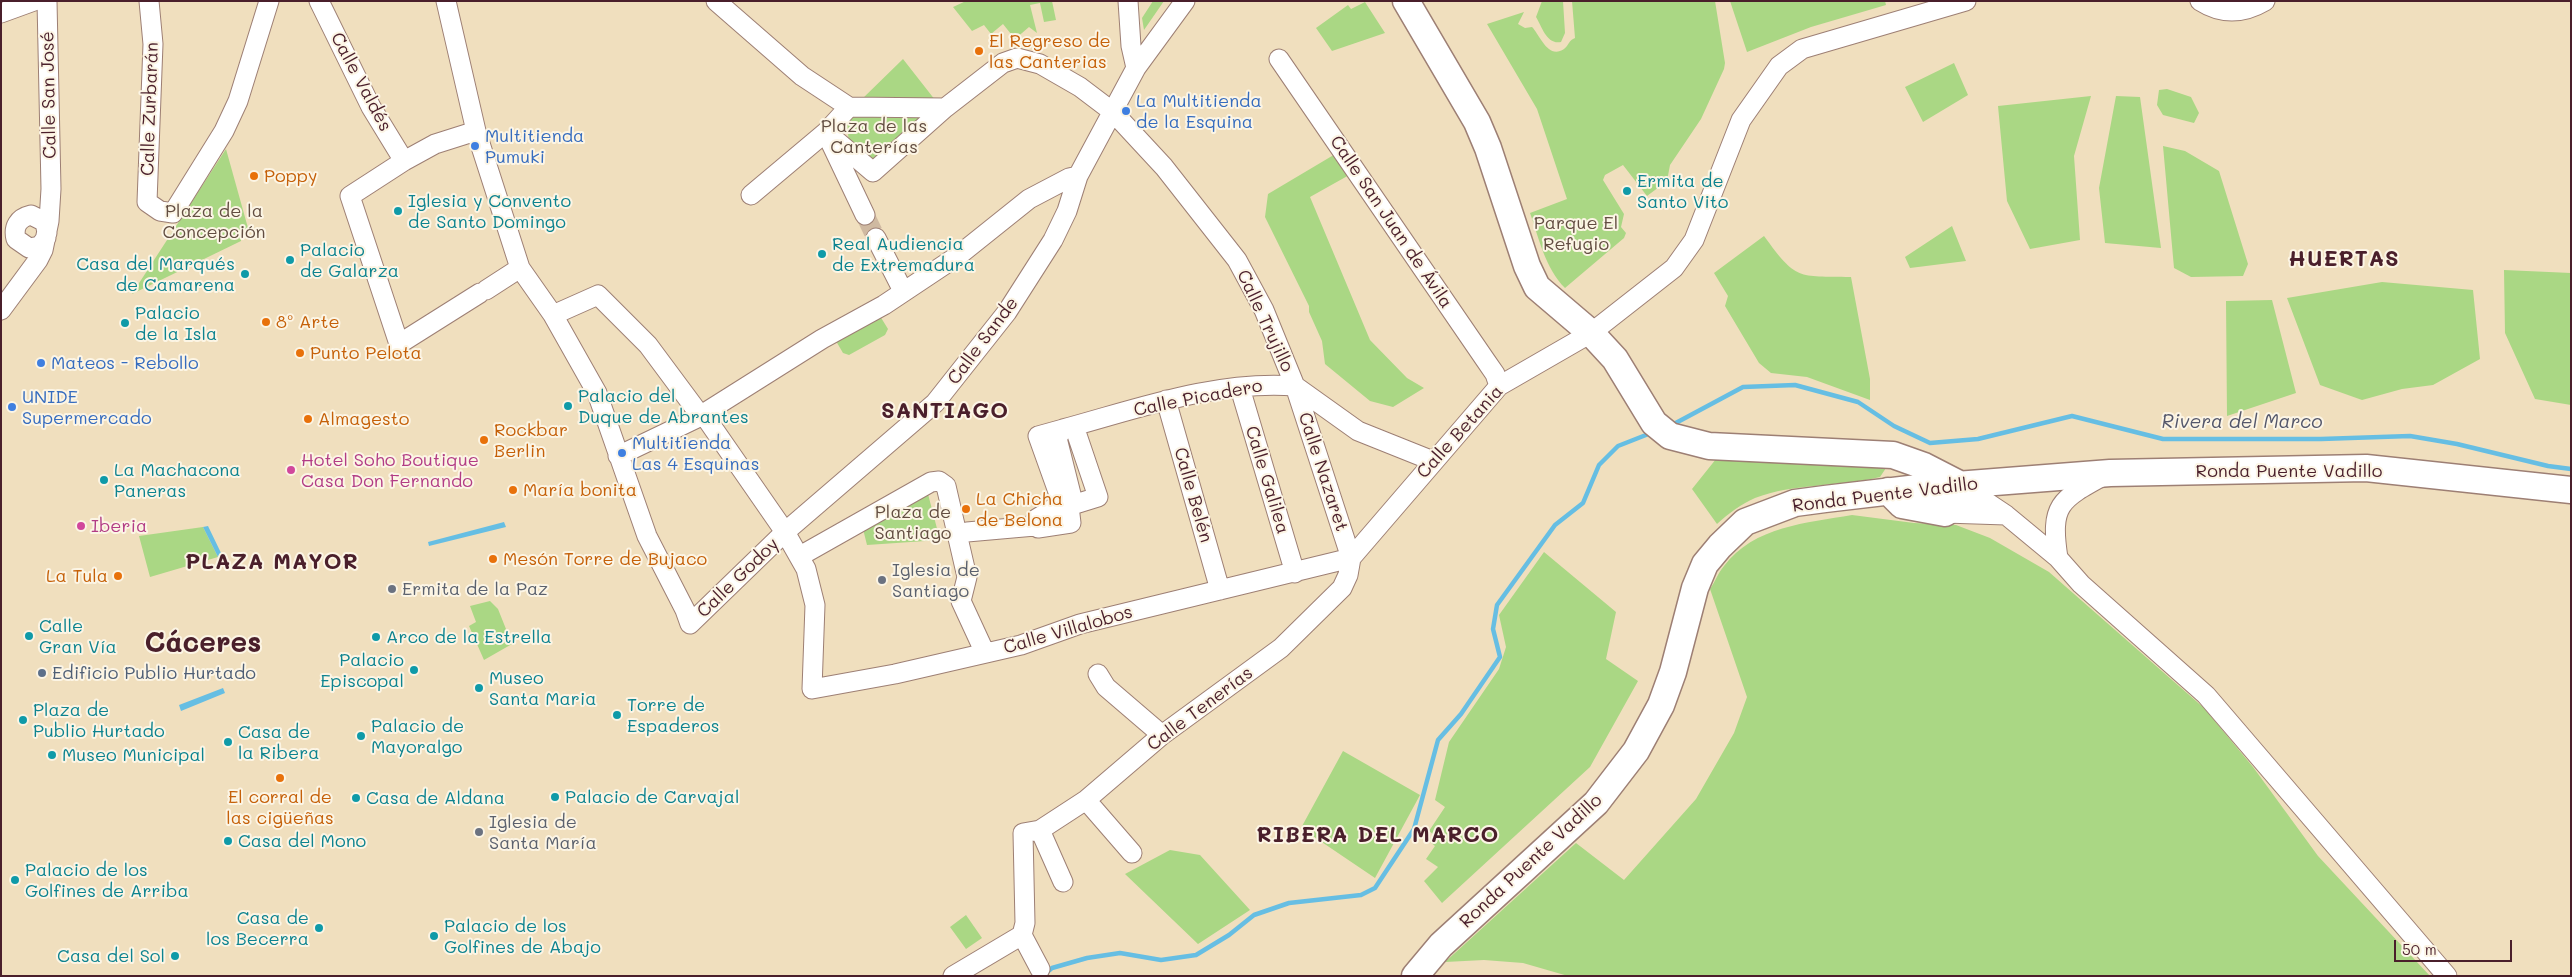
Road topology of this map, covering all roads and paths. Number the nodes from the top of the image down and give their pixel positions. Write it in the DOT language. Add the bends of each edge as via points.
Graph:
graph roads {
  1 [pos="34,1"];
  2 [pos="47,1"];
  3 [pos="150,1"];
  4 [pos="269,1"];
  5 [pos="319,1"];
  6 [pos="446,1"];
  7 [pos="716,1"];
  8 [pos="1128,1"];
  9 [pos="1185,1"];
  10 [pos="1406,1"];
  11 [pos="1966,1"];
  12 [pos="2200,1"];
  13 [pos="2265,1"];
  14 [pos="1,13"];
  15 [pos="1279,59"];
  16 [pos="1136,68"];
  17 [pos="849,107"];
  18 [pos="945,108"];
  19 [pos="1113,112"];
  20 [pos="476,131"];
  21 [pos="826,132"];
  22 [pos="404,161"];
  23 [pos="1078,176"];
  24 [pos="751,195"];
  25 [pos="865,215"];
  26 [pos="876,238"];
  27 [pos="520,268"];
  28 [pos="904,292"];
  29 [pos="1,310"];
  30 [pos="553,315"];
  31 [pos="1591,333"];
  32 [pos="1295,386"];
  33 [pos="1498,386"];
  34 [pos="1240,388"];
  35 [pos="1166,400"];
  36 [pos="700,415"];
  37 [pos="1074,426"];
  38 [pos="618,456"];
  39 [pos="1433,461"];
  40 [pos="1892,470"];
  41 [pos="2110,473"];
  42 [pos="1961,485"];
  43 [pos="2571,490"];
  44 [pos="1945,513"];
  45 [pos="2006,515"];
  46 [pos="1037,524"];
  47 [pos="785,532"];
  48 [pos="958,535"];
  49 [pos="800,556"];
  50 [pos="1351,558"];
  51 [pos="2058,558"];
  52 [pos="1295,573"];
  53 [pos="1220,590"];
  54 [pos="985,653"];
  55 [pos="1098,674"];
  56 [pos="1162,735"];
  57 [pos="1086,800"];
  58 [pos="1032,832"];
  59 [pos="1132,853"];
  60 [pos="1063,882"];
  61 [pos="1022,935"];
  62 [pos="1040,968"];
  63 [pos="953,976"];
  64 [pos="1415,976"];
  65 [pos="2447,976"];
  1 -- 14 [label="street"];
  2 -- 29 [label="street, Calle San José" via="51,189 47,235 38,260"];
  3 -- 4 [label="street, Calle Zurbarán" via="153,44 147,202 160,211 173,213 224,131 238,101"];
  5 -- 22 [label="street, Calle Valdés" via="371,107"];
  6 -- 20 [label="street"];
  7 -- 17 [label="street" via="802,76"];
  8 -- 16 [label="street"];
  9 -- 16 [label="street, Calle Sande"];
  10 -- 31 [label="main road, Ronda Puente Vadillo" via="1477,122 1537,287"];
  11 -- 31 [label="street, Calle Betania" via="1802,50 1779,66 1741,120 1694,240 1674,268"];
  12 -- 13 [label="street" via="2228,13 2254,8"];
  15 -- 33 [label="street, Calle San Juan de Ávila" via="1495,374"];
  16 -- 19 [label="street, Calle Sande"];
  17 -- 18 [label="street"];
  17 -- 21 [label="street"];
  18 -- 19 [label="street" via="1004,63 1017,58 1040,64 1080,87"];
  18 -- 21 [label="street" via="873,172"];
  19 -- 23 [label="street, Calle Sande"];
  19 -- 32 [label="street, Calle Trujillo" via="1164,168 1237,260 1275,334"];
  20 -- 22 [label="street" via="436,144"];
  20 -- 27 [label="street"];
  21 -- 24 [label="street"];
  21 -- 25 [label="street"];
  22 -- 27 [label="street" via="350,196 399,344"];
  23 -- 28 [label="street" via="1029,199 959,255"];
  23 -- 47 [label="street, Calle Sande" via="1054,240 1007,312 935,403"];
  26 -- 28 [label="street"];
  27 -- 30 [label="street"];
  28 -- 36 [label="street"];
  30 -- 36 [label="street" via="598,295 648,345"];
  30 -- 38 [label="street" via="597,393"];
  31 -- 33 [label="street, Calle Betania"];
  31 -- 40 [label="main road, Ronda Puente Vadillo" via="1615,359 1662,429 1709,446"];
  32 -- 34 [label="street, Calle Picadero" via="1270,384"];
  32 -- 39 [label="street, Calle Trujillo" via="1358,431"];
  32 -- 50 [label="street, Calle Nazaret"];
  33 -- 39 [label="street, Calle Betania"];
  34 -- 35 [label="street, Calle Picadero"];
  34 -- 52 [label="street, Calle Galilea"];
  35 -- 37 [label="street, Calle Picadero"];
  35 -- 53 [label="street, Calle Belén"];
  36 -- 38 [label="street"];
  36 -- 47 [label="street" via="706,418"];
  37 -- 46 [label="street, Calle Picadero" via="1063,429 1057,438 1071,494 1066,508"];
  37 -- 46 [label="street, Calle Picadero" via="1098,497 1069,506 1071,523 1038,528"];
  38 -- 47 [label="street, Calle Godoy" via="647,536 690,624"];
  39 -- 50 [label="street, Calle Betania"];
  40 -- 42 [label="main road, Ronda Puente Vadillo"];
  40 -- 42 [label="main road"];
  40 -- 44 [label="main road" via="1902,505"];
  40 -- 64 [label="main road, Ronda Puente Vadillo" via="1745,522 1720,546 1705,564 1664,697 1636,751 1596,803 1441,945"];
  41 -- 42 [label="main road, Ronda Puente Vadillo"];
  41 -- 43 [label="main road, Ronda Puente Vadillo" via="2366,468"];
  41 -- 51 [label="street" via="2071,496 2058,510 2054,529"];
  42 -- 44 [label="main road" via="1961,503"];
  42 -- 45 [label="street"];
  44 -- 45 [label="street"];
  45 -- 51 [label="street"];
  46 -- 48 [label="street, Calle Picadero"];
  47 -- 49 [label="street"];
  48 -- 49 [label="street" via="946,486 939,481 930,482"];
  48 -- 54 [label="street" via="966,577 961,601"];
  49 -- 54 [label="street, Calle Villalobos" via="815,605 812,689"];
  50 -- 52 [label="street, Calle Villalobos"];
  50 -- 56 [label="street, Calle Tenerías" via="1342,588 1281,648"];
  51 -- 65 [label="street" via="2081,584 2206,695"];
  52 -- 53 [label="street, Calle Villalobos"];
  53 -- 54 [label="street, Calle Villalobos" via="1080,624 1022,645"];
  55 -- 56 [label="street" via="1106,687"];
  56 -- 57 [label="street, Calle Tenerías"];
  57 -- 58 [label="street, Calle Tenerías"];
  57 -- 59 [label="street"];
  58 -- 60 [label="street"];
  58 -- 61 [label="street"];
  61 -- 62 [label="street"];
  61 -- 63 [label="street"];
}
